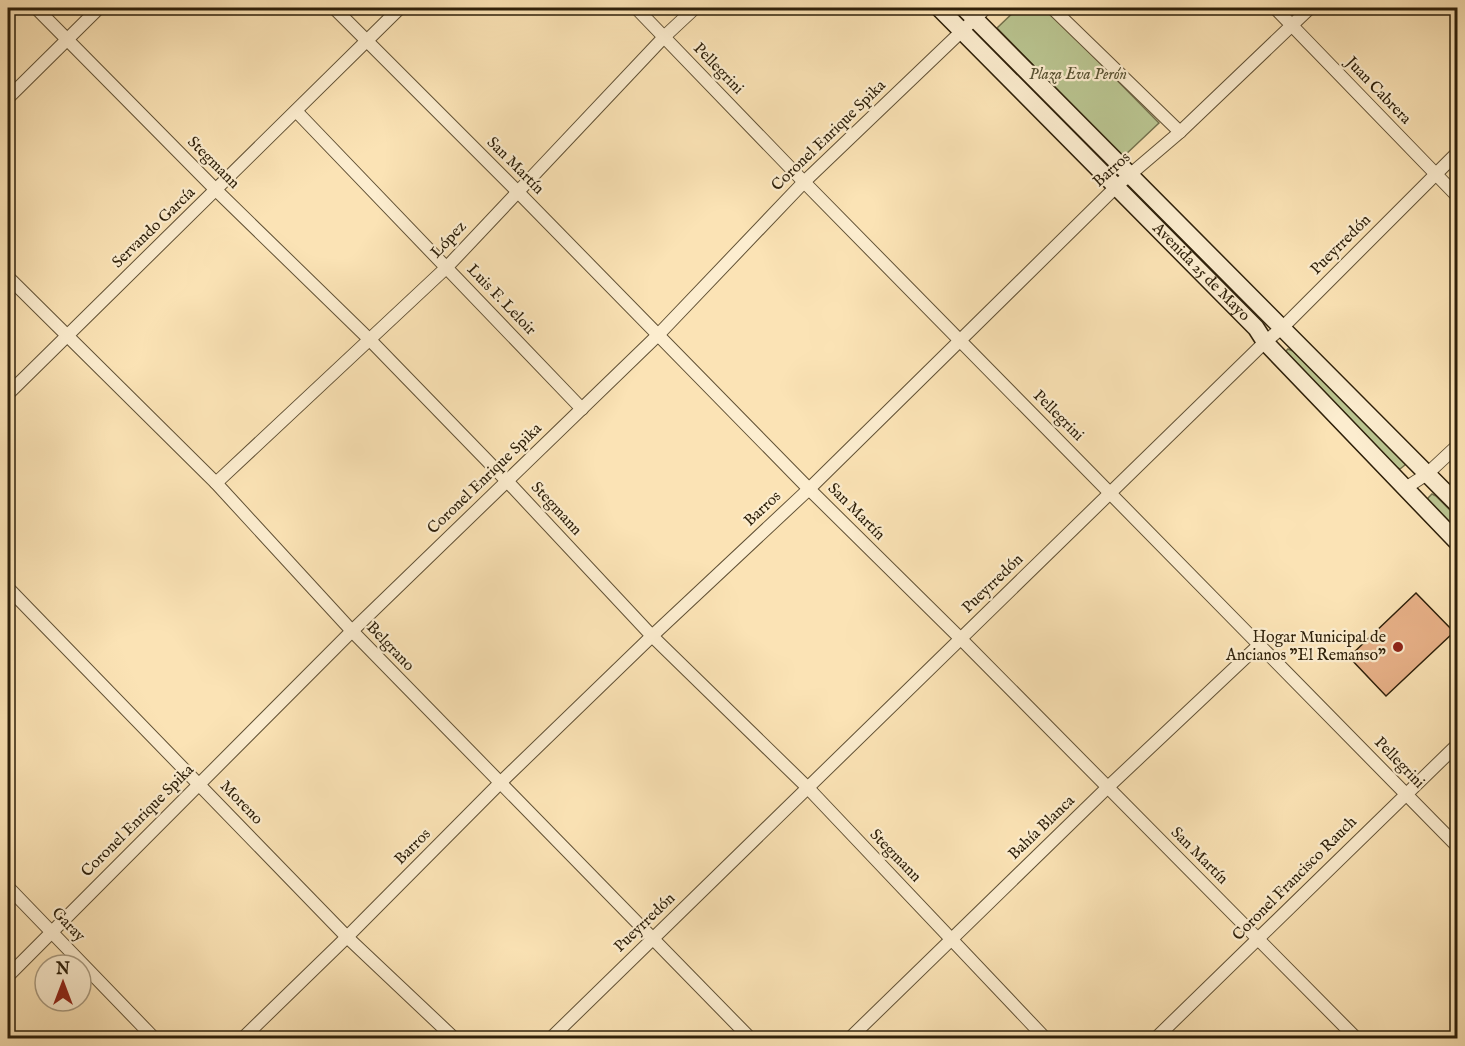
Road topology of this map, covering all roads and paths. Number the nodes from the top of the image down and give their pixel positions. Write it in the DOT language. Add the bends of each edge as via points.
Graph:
graph roads {
  1 [pos="36,8"];
  2 [pos="99,8"];
  3 [pos="334,8"];
  4 [pos="400,8"];
  5 [pos="636,8"];
  6 [pos="695,8"];
  7 [pos="939,8"];
  8 [pos="1052,8"];
  9 [pos="1275,8"];
  10 [pos="1310,8"];
  11 [pos="975,11"];
  12 [pos="1292,25"];
  13 [pos="963,31"];
  14 [pos="665,36"];
  15 [pos="67,39"];
  16 [pos="367,39"];
  17 [pos="8,98"];
  18 [pos="296,111"];
  19 [pos="1180,132"];
  20 [pos="1458,152"];
  21 [pos="1435,174"];
  22 [pos="1130,175"];
  23 [pos="804,182"];
  24 [pos="1116,187"];
  25 [pos="216,190"];
  26 [pos="517,191"];
  27 [pos="1458,197"];
  28 [pos="447,267"];
  29 [pos="8,277"];
  30 [pos="1282,327"];
  31 [pos="658,335"];
  32 [pos="67,336"];
  33 [pos="370,340"];
  34 [pos="961,341"];
  35 [pos="1265,342"];
  36 [pos="8,394"];
  37 [pos="582,409"];
  38 [pos="1458,445"];
  39 [pos="1428,474"];
  40 [pos="507,481"];
  41 [pos="216,483"];
  42 [pos="809,489"];
  43 [pos="1404,489"];
  44 [pos="1111,493"];
  45 [pos="1458,505"];
  46 [pos="1458,543"];
  47 [pos="8,588"];
  48 [pos="351,631"];
  49 [pos="652,636"];
  50 [pos="961,639"];
  51 [pos="1260,644"];
  52 [pos="1458,744"];
  53 [pos="198,783"];
  54 [pos="501,783"];
  55 [pos="808,788"];
  56 [pos="1108,788"];
  57 [pos="1405,793"];
  58 [pos="1458,847"];
  59 [pos="8,887"];
  60 [pos="52,932"];
  61 [pos="347,937"];
  62 [pos="951,938"];
  63 [pos="1258,939"];
  64 [pos="652,940"];
  65 [pos="8,976"];
  66 [pos="154,1038"];
  67 [pos="243,1038"];
  68 [pos="454,1038"];
  69 [pos="551,1038"];
  70 [pos="750,1038"];
  71 [pos="850,1038"];
  72 [pos="1045,1038"];
  73 [pos="1156,1038"];
  74 [pos="1356,1038"];
  1 -- 15 [label="street, Stegmann"];
  2 -- 15 [label="street"];
  3 -- 16 [label="street, San Martín"];
  4 -- 16 [label="street, Servando García"];
  5 -- 14 [label="street, Pellegrini"];
  6 -- 14 [label="street, López"];
  7 -- 13 [label="main road, Avenida 25 de Mayo"];
  8 -- 19 [label="street"];
  9 -- 12 [label="street, Juan Cabrera"];
  10 -- 12 [label="street, Barros"];
  11 -- 13 [label="street, Coronel Enrique Spika"];
  11 -- 22 [label="main road, Avenida 25 de Mayo"];
  12 -- 19 [label="street, Barros"];
  12 -- 21 [label="street, Juan Cabrera"];
  13 -- 23 [label="street, Coronel Enrique Spika"];
  13 -- 24 [label="main road, Avenida 25 de Mayo"];
  14 -- 23 [label="street, Pellegrini"];
  14 -- 26 [label="street, López"];
  15 -- 17 [label="street"];
  15 -- 25 [label="street, Stegmann"];
  16 -- 18 [label="street, Servando García"];
  16 -- 26 [label="street, San Martín"];
  18 -- 25 [label="street, Servando García"];
  18 -- 28 [label="street, Luis F. Leloir"];
  19 -- 22 [label="street, Barros"];
  20 -- 21 [label="street, Pueyrredón"];
  21 -- 27 [label="street, Juan Cabrera"];
  21 -- 30 [label="street, Pueyrredón"];
  22 -- 24 [label="street, Barros"];
  22 -- 30 [label="main road, Avenida 25 de Mayo"];
  23 -- 31 [label="street, Coronel Enrique Spika"];
  23 -- 34 [label="street, Pellegrini"];
  24 -- 34 [label="street, Barros"];
  24 -- 35 [label="main road, Avenida 25 de Mayo" via="1256,328"];
  25 -- 32 [label="street, Servando García"];
  25 -- 33 [label="street, Stegmann"];
  26 -- 28 [label="street, López"];
  26 -- 31 [label="street, San Martín"];
  28 -- 33 [label="street, López"];
  28 -- 37 [label="street, Luis F. Leloir"];
  29 -- 32 [label="street, Belgrano"];
  30 -- 35 [label="street, Pueyrredón"];
  30 -- 39 [label="main road, Avenida 25 de Mayo"];
  31 -- 37 [label="street, Coronel Enrique Spika"];
  31 -- 42 [label="street, San Martín"];
  32 -- 36 [label="street, Servando García"];
  32 -- 41 [label="street, Belgrano"];
  33 -- 40 [label="street, Stegmann"];
  33 -- 41 [label="street, López"];
  34 -- 42 [label="street, Barros"];
  34 -- 44 [label="street, Pellegrini"];
  35 -- 43 [label="main road, Avenida 25 de Mayo"];
  35 -- 44 [label="street, Pueyrredón"];
  37 -- 40 [label="street, Coronel Enrique Spika"];
  38 -- 39 [label="street"];
  39 -- 43 [label="street"];
  39 -- 45 [label="main road, Avenida 25 de Mayo"];
  40 -- 48 [label="street, Coronel Enrique Spika"];
  40 -- 49 [label="street, Stegmann"];
  41 -- 48 [label="street, Belgrano"];
  42 -- 49 [label="street, Barros"];
  42 -- 50 [label="street, San Martín"];
  43 -- 46 [label="main road, Avenida 25 de Mayo"];
  44 -- 50 [label="street, Pueyrredón"];
  44 -- 51 [label="street, Pellegrini"];
  47 -- 53 [label="street, Moreno"];
  48 -- 53 [label="street, Coronel Enrique Spika"];
  48 -- 54 [label="street, Belgrano"];
  49 -- 54 [label="street, Barros"];
  49 -- 55 [label="street, Stegmann"];
  50 -- 55 [label="street, Pueyrredón"];
  50 -- 56 [label="street, San Martín"];
  51 -- 56 [label="street, Bahía Blanca"];
  51 -- 57 [label="street, Pellegrini"];
  52 -- 57 [label="street, Coronel Francisco Rauch"];
  53 -- 60 [label="street, Coronel Enrique Spika"];
  53 -- 61 [label="street, Moreno"];
  54 -- 61 [label="street, Barros"];
  54 -- 64 [label="street, Belgrano"];
  55 -- 62 [label="street, Stegmann"];
  55 -- 64 [label="street, Pueyrredón"];
  56 -- 62 [label="street, Bahía Blanca"];
  56 -- 63 [label="street, San Martín"];
  57 -- 58 [label="street, Pellegrini"];
  57 -- 63 [label="street, Coronel Francisco Rauch"];
  59 -- 60 [label="street, Garay"];
  60 -- 65 [label="street, Coronel Enrique Spika"];
  60 -- 66 [label="street, Garay"];
  61 -- 67 [label="street, Barros"];
  61 -- 68 [label="street, Moreno"];
  62 -- 71 [label="street, Bahía Blanca"];
  62 -- 72 [label="street, Stegmann"];
  63 -- 73 [label="street, Coronel Francisco Rauch"];
  63 -- 74 [label="street, San Martín"];
  64 -- 69 [label="street, Pueyrredón"];
  64 -- 70 [label="street, Belgrano"];
}
